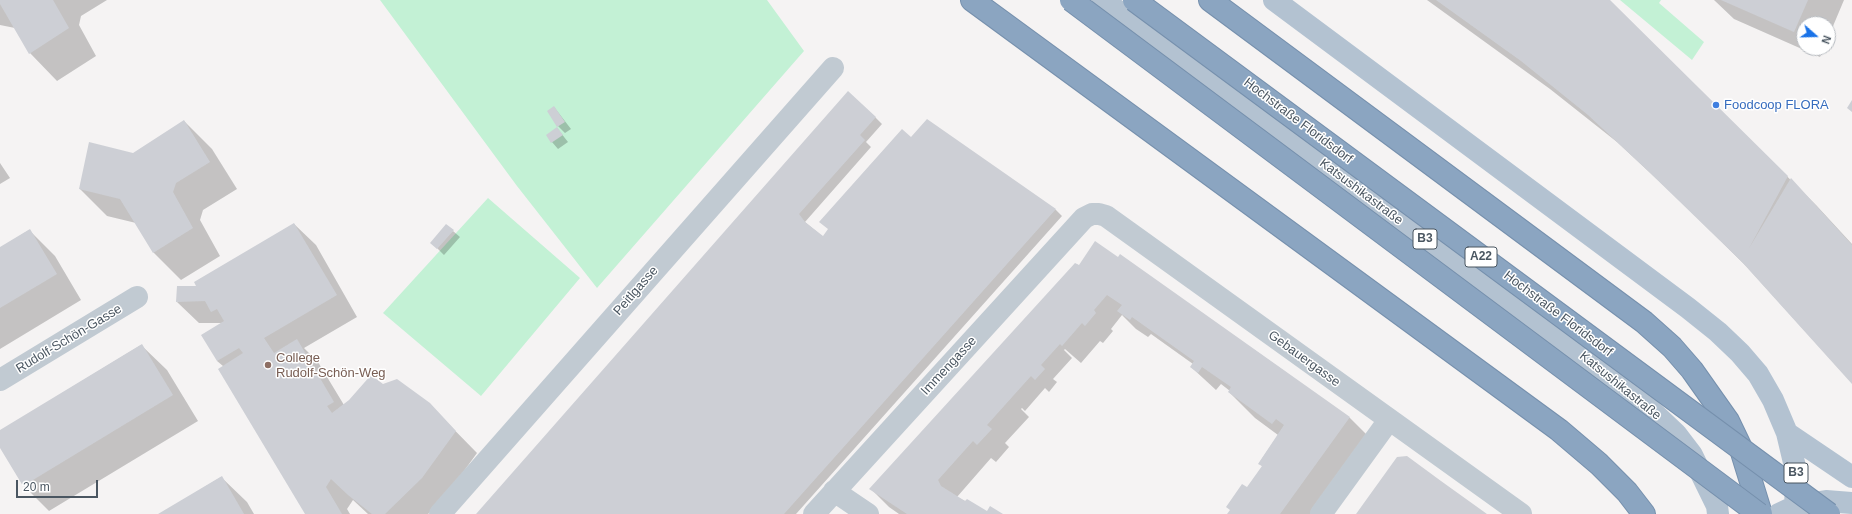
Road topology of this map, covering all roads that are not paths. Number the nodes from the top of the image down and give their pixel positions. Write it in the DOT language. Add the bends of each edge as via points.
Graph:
graph roads {
  1 [pos="972,0"];
  2 [pos="1071,0"];
  3 [pos="1103,0"];
  4 [pos="1134,0"];
  5 [pos="1210,0"];
  6 [pos="1274,0"];
  7 [pos="833,68"];
  8 [pos="1084,218"];
  9 [pos="137,297"];
  10 [pos="0,380"];
  11 [pos="1389,420"];
  12 [pos="1787,433"];
  13 [pos="1852,477"];
  14 [pos="834,491"];
  15 [pos="1852,503"];
  16 [pos="1719,511"];
  17 [pos="1790,511"];
  18 [pos="440,514"];
  19 [pos="814,514"];
  20 [pos="868,514"];
  21 [pos="1321,514"];
  22 [pos="1521,514"];
  23 [pos="1644,514"];
  24 [pos="1760,514"];
  25 [pos="1829,514"];
  1 -- 23 [label="highway" via="1559,430 1599,464 1627,492"];
  2 -- 24 [label="highway, bridge"];
  3 -- 16 [label="main road, Katsushikastraße / B3" via="1638,398 1676,434 1692,455"];
  4 -- 25 [label="highway, Hochstraße Floridsdorf / A22, bridge"];
  5 -- 24 [label="highway" via="1644,322 1672,346 1728,421 1746,463"];
  6 -- 12 [label="main road, B3" via="1718,332 1758,374"];
  7 -- 18 [label="street, Peitlgasse"];
  8 -- 11 [label="street, Gebauergasse" via="1092,214 1106,216"];
  8 -- 14 [label="street, Immengasse"];
  9 -- 10 [label="street, Rudolf-Schön-Gasse"];
  11 -- 21 [label="street"];
  11 -- 22 [label="street, Gebauergasse"];
  12 -- 13 [label="main road, B3"];
  12 -- 17 [label="main road, B3" via="1796,471"];
  14 -- 19 [label="street, Immengasse"];
  14 -- 20 [label="street"];
  15 -- 17 [label="main road, B3" via="1826,501"];
}
